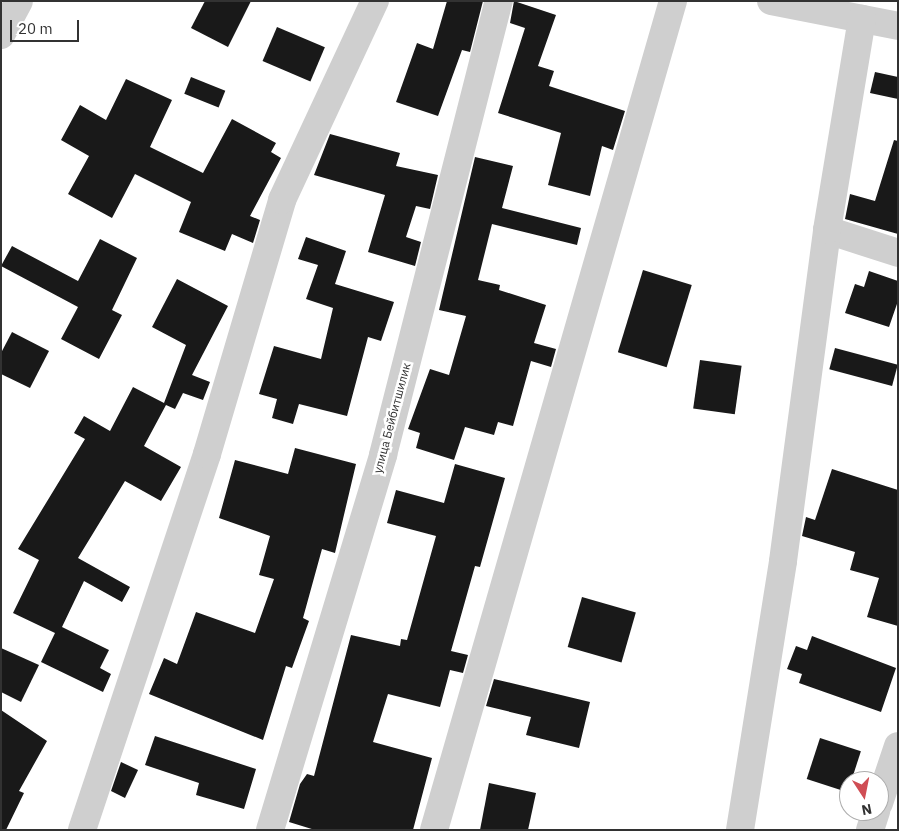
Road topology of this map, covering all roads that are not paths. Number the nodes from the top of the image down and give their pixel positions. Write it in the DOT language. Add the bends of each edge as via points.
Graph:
graph roads {
  1 [pos="19,1"];
  2 [pos="375,1"];
  3 [pos="499,1"];
  4 [pos="673,1"];
  5 [pos="770,1"];
  6 [pos="862,20"];
  7 [pos="898,26"];
  8 [pos="1,35"];
  9 [pos="827,230"];
  10 [pos="898,252"];
  11 [pos="898,746"];
  12 [pos="889,773"];
  13 [pos="273,829"];
  14 [pos="82,830"];
  15 [pos="434,830"];
  16 [pos="740,830"];
  1 -- 8 [label="street"];
  2 -- 14 [label="street" via="282,200 208,454"];
  3 -- 13 [label="street, улица Бейбитшилик" via="383,455"];
  4 -- 15 [label="street"];
  5 -- 6 [label="street"];
  6 -- 7 [label="street"];
  6 -- 9 [label="street"];
  9 -- 10 [label="street"];
  9 -- 16 [label="street" via="783,561"];
  11 -- 12 [label="street"];
}
